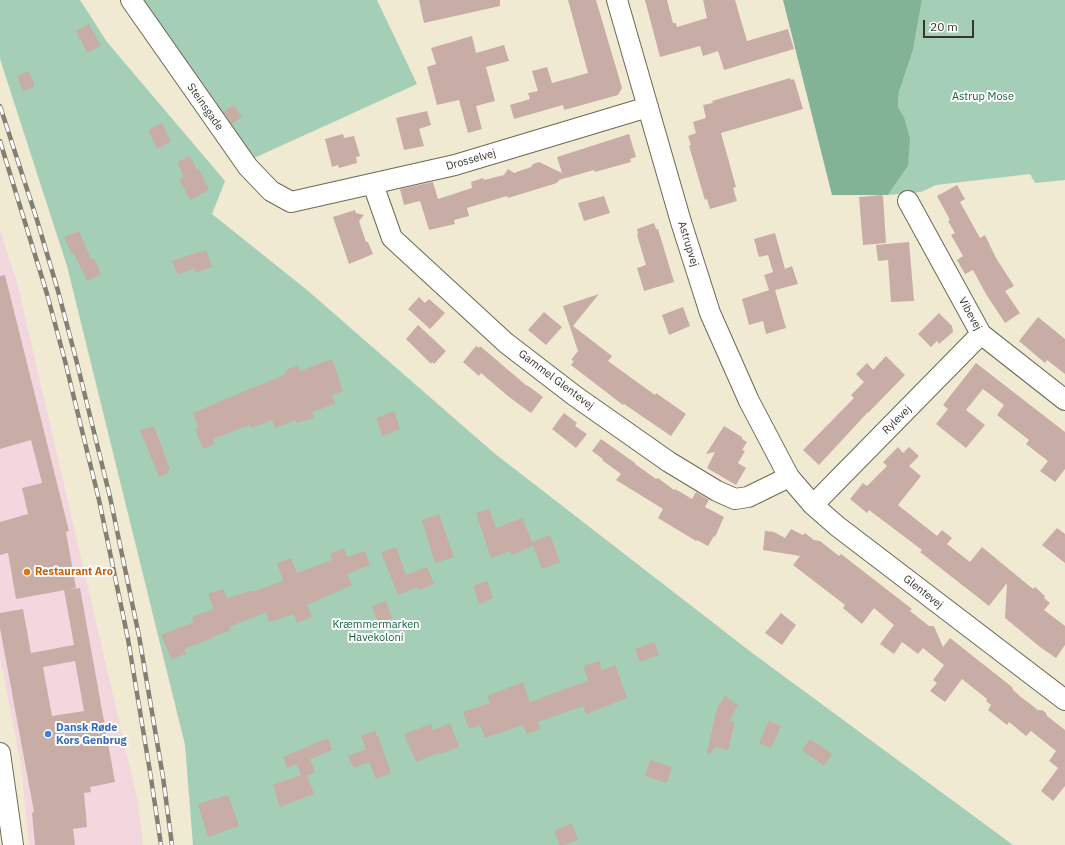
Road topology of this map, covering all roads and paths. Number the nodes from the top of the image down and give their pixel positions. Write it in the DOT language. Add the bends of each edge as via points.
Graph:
graph roads {
  1 [pos="130,0"];
  2 [pos="617,0"];
  3 [pos="648,107"];
  4 [pos="374,184"];
  5 [pos="908,201"];
  6 [pos="291,202"];
  7 [pos="981,334"];
  8 [pos="1065,400"];
  9 [pos="789,477"];
  10 [pos="813,505"];
  11 [pos="1065,700"];
  12 [pos="0,753"];
  13 [pos="13,845"];
  1 -- 6 [label="street, Steinsgade" via="248,167 271,192"];
  2 -- 3 [label="street, Astrupvej"];
  3 -- 4 [label="street, Drosselvej" via="455,165"];
  3 -- 9 [label="street, Astrupvej" via="710,313 749,401"];
  4 -- 6 [label="street, Drosselvej"];
  4 -- 9 [label="street, Gammel Glentevej" via="392,238 506,343 575,396 669,462 735,499 748,496"];
  5 -- 7 [label="street, Vibevej"];
  7 -- 8 [label="street, Vibevej"];
  7 -- 10 [label="street, Rylevej"];
  9 -- 10 [label="street, Glentevej"];
  10 -- 11 [label="street, Glentevej"];
  12 -- 13 [label="street"];
}
